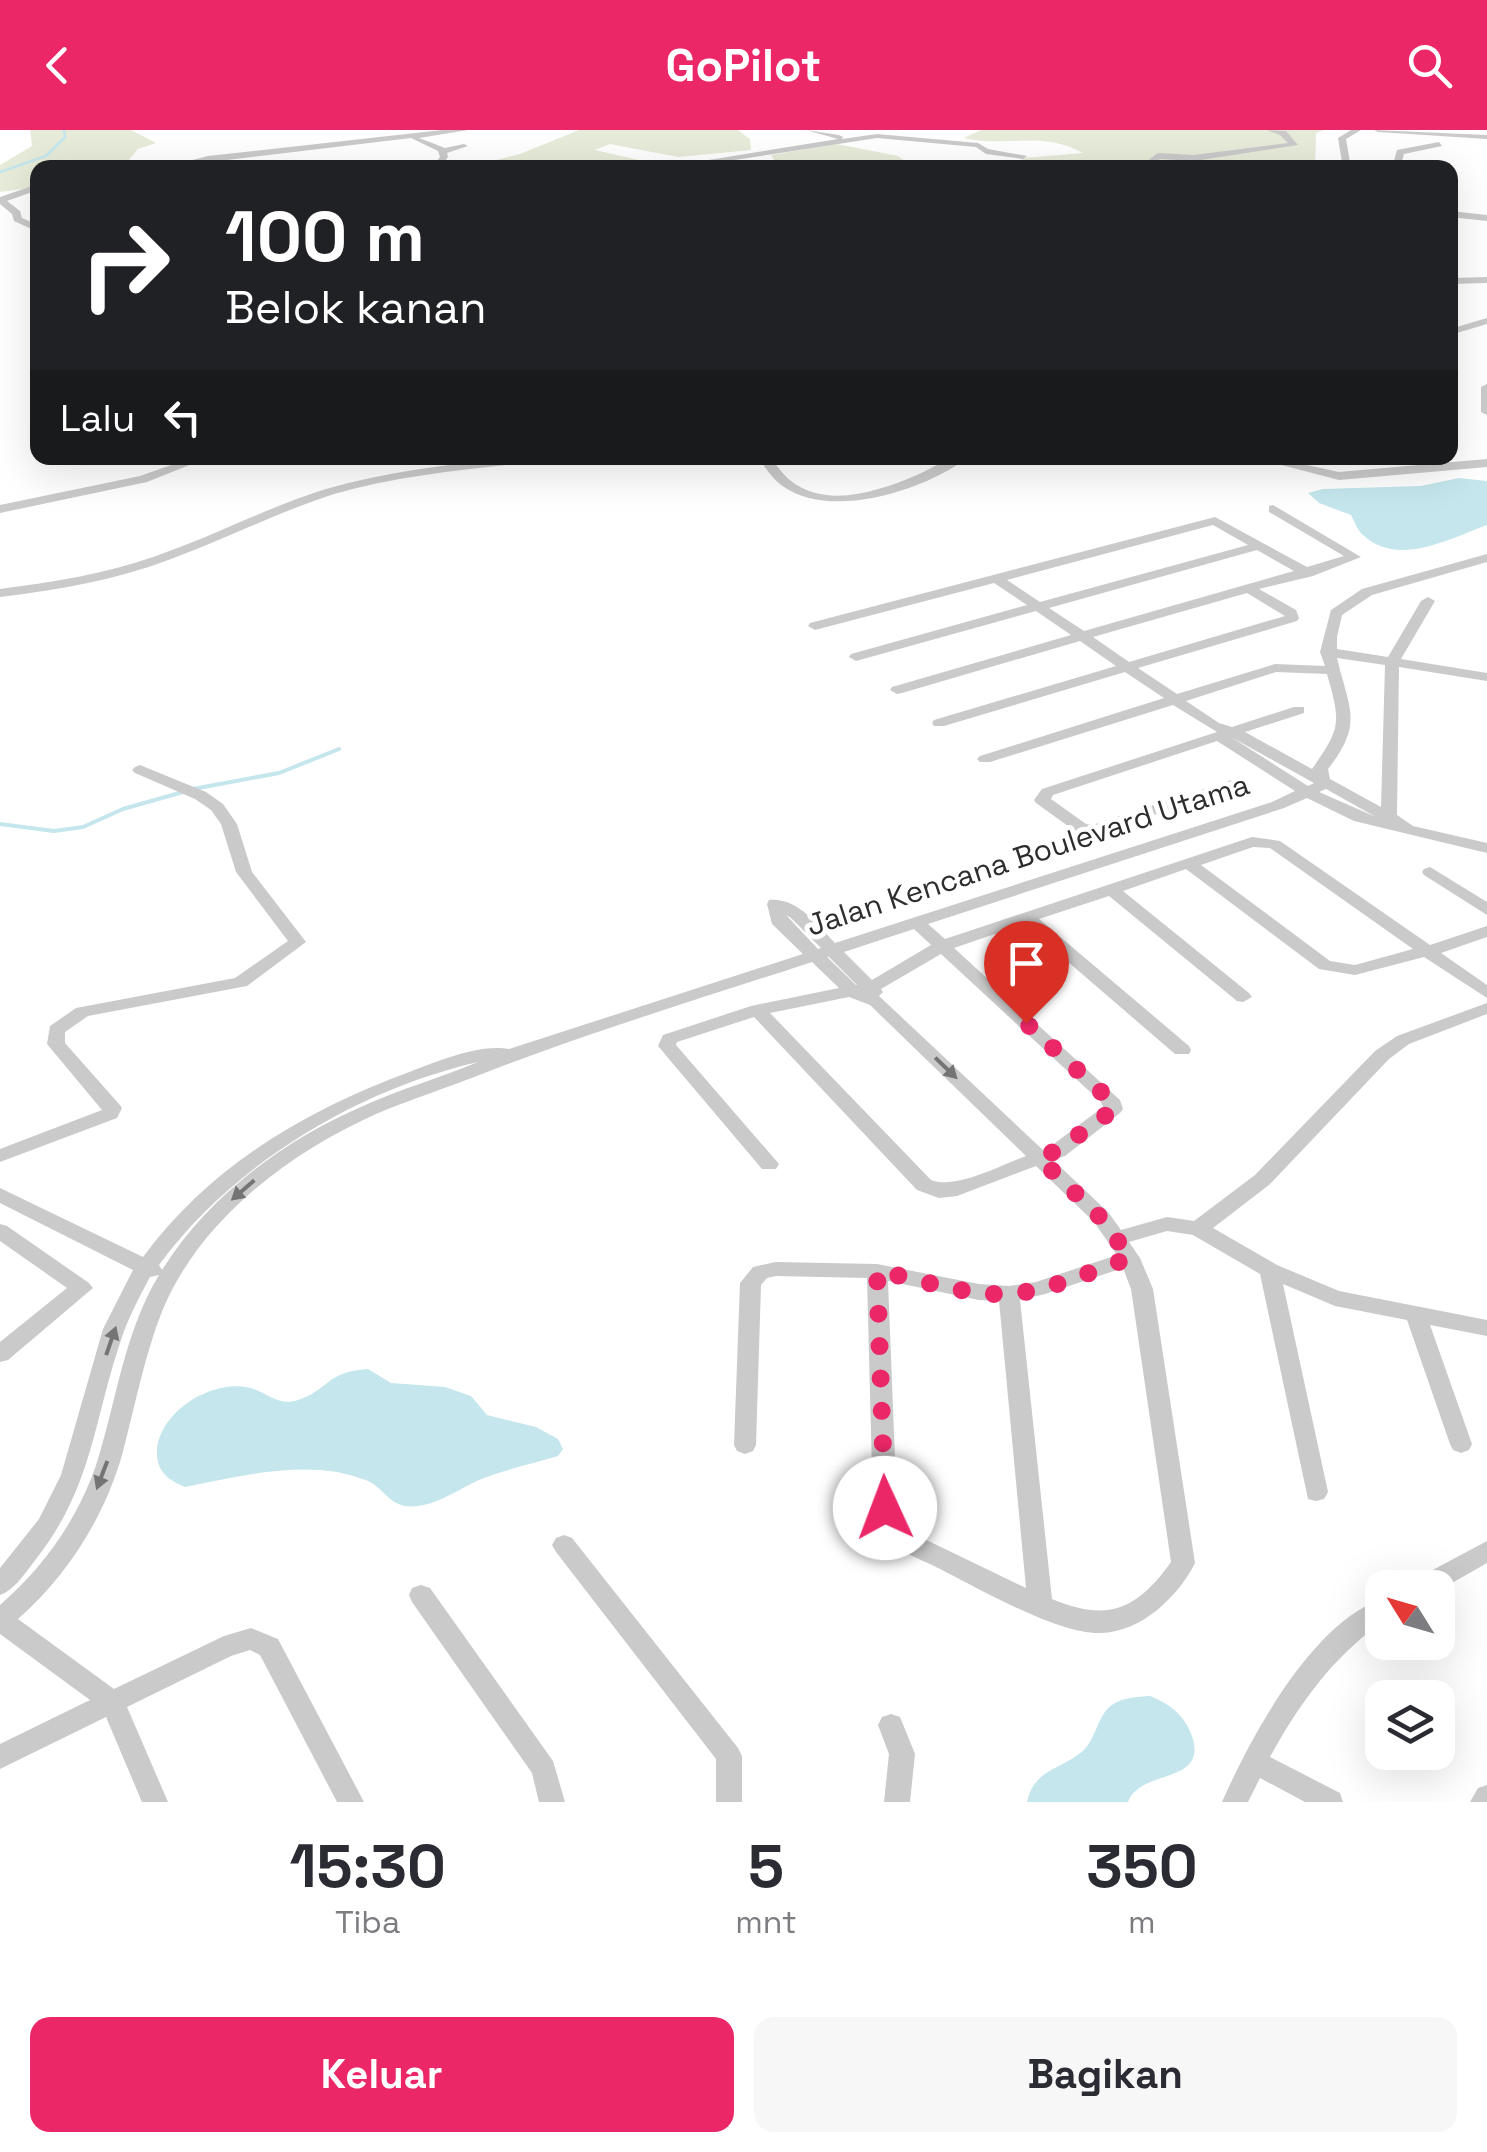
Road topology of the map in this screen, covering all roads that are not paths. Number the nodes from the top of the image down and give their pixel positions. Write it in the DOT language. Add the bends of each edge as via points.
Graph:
graph roads {
  1 [pos="464,130"];
  2 [pos="810,130"];
  3 [pos="1272,130"];
  4 [pos="1358,130"];
  5 [pos="1378,130"];
  6 [pos="410,137"];
  7 [pos="1487,137"];
  8 [pos="844,139"];
  9 [pos="1438,144"];
  10 [pos="464,146"];
  11 [pos="443,151"];
  12 [pos="1023,156"];
  13 [pos="203,160"];
  14 [pos="442,160"];
  15 [pos="713,160"];
  16 [pos="1153,160"];
  17 [pos="1346,160"];
  18 [pos="1398,160"];
  19 [pos="30,190"];
  20 [pos="0,200"];
  21 [pos="1458,215"];
  22 [pos="1487,218"];
  23 [pos="30,225"];
  24 [pos="1487,280"];
  25 [pos="1458,281"];
  26 [pos="1487,321"];
  27 [pos="1458,330"];
  28 [pos="1487,387"];
  29 [pos="1487,412"];
  30 [pos="1487,464"];
  31 [pos="182,465"];
  32 [pos="476,465"];
  33 [pos="770,465"];
  34 [pos="945,465"];
  35 [pos="1291,465"];
  36 [pos="0,508"];
  37 [pos="1273,508"];
  38 [pos="1262,546"];
  39 [pos="1487,558"];
  40 [pos="1487,569"];
  41 [pos="1308,572"];
  42 [pos="996,578"];
  43 [pos="1390,585"];
  44 [pos="1250,589"];
  45 [pos="0,593"];
  46 [pos="1428,601"];
  47 [pos="1038,607"];
  48 [pos="816,626"];
  49 [pos="1083,636"];
  50 [pos="1327,652"];
  51 [pos="856,657"];
  52 [pos="1392,663"];
  53 [pos="1129,668"];
  54 [pos="1331,670"];
  55 [pos="1487,677"];
  56 [pos="897,690"];
  57 [pos="1176,700"];
  58 [pos="1299,710"];
  59 [pos="940,723"];
  60 [pos="1222,731"];
  61 [pos="986,759"];
  62 [pos="140,770"];
  63 [pos="1236,783"];
  64 [pos="1316,788"];
  65 [pos="1386,820"];
  66 [pos="1487,848"];
  67 [pos="1188,864"];
  68 [pos="1430,872"];
  69 [pos="1112,889"];
  70 [pos="1487,910"];
  71 [pos="1027,918"];
  72 [pos="916,922"];
  73 [pos="1487,931"];
  74 [pos="942,946"];
  75 [pos="1427,950"];
  76 [pos="824,953"];
  77 [pos="853,992"];
  78 [pos="1487,993"];
  79 [pos="874,994"];
  80 [pos="1244,996"];
  81 [pos="1487,1008"];
  82 [pos="757,1010"];
  83 [pos="1182,1050"];
  84 [pos="515,1053"];
  85 [pos="0,1156"];
  86 [pos="1039,1158"];
  87 [pos="768,1164"];
  88 [pos="0,1195"];
  89 [pos="1198,1229"];
  90 [pos="0,1231"];
  91 [pos="1117,1238"];
  92 [pos="1130,1258"];
  93 [pos="144,1269"];
  94 [pos="1270,1270"];
  95 [pos="877,1271"];
  96 [pos="169,1273"];
  97 [pos="1009,1294"];
  98 [pos="1416,1314"];
  99 [pos="1487,1328"];
  100 [pos="0,1354"];
  101 [pos="745,1444"];
  102 [pos="1461,1444"];
  103 [pos="1316,1492"];
  104 [pos="564,1545"];
  105 [pos="1487,1551"];
  106 [pos="1453,1570"];
  107 [pos="0,1585"];
  108 [pos="422,1595"];
  109 [pos="1040,1604"];
  110 [pos="0,1620"];
  111 [pos="1365,1620"];
  112 [pos="113,1703"];
  113 [pos="891,1725"];
  114 [pos="0,1757"];
  115 [pos="1254,1761"];
  116 [pos="156,1802"];
  117 [pos="350,1802"];
  118 [pos="552,1802"];
  119 [pos="729,1802"];
  120 [pos="897,1802"];
  121 [pos="1235,1802"];
  122 [pos="1330,1802"];
  1 -- 6 [label="street"];
  2 -- 8 [label="street"];
  3 -- 16 [label="street" via="1294,145"];
  4 -- 17 [label="street" via="1342,138"];
  5 -- 7 [label="street"];
  6 -- 11 [label="street"];
  6 -- 13 [label="street"];
  8 -- 12 [label="street" via="883,136"];
  8 -- 15 [label="street"];
  9 -- 18 [label="street" via="1400,152"];
  10 -- 11 [label="street"];
  11 -- 14 [label="street"];
  19 -- 20 [label="street"];
  20 -- 23 [label="street"];
  21 -- 22 [label="street"];
  24 -- 25 [label="street"];
  26 -- 27 [label="street"];
  28 -- 29 [label="street"];
  30 -- 35 [label="street" via="1339,476"];
  31 -- 36 [label="street"];
  32 -- 45 [label="street" via="351,486 145,564 80,583"];
  33 -- 34 [label="street" via="796,490 852,497 897,488"];
  37 -- 41 [label="street" via="1355,557"];
  38 -- 41 [label="street"];
  38 -- 42 [label="street" via="1215,520"];
  38 -- 47 [label="street"];
  39 -- 43 [label="street"];
  40 -- 43 [label="street"];
  41 -- 44 [label="street"];
  42 -- 47 [label="street"];
  42 -- 48 [label="street"];
  43 -- 50 [label="street" via="1336,613"];
  44 -- 49 [label="street"];
  44 -- 53 [label="street" via="1292,618"];
  46 -- 52 [label="street"];
  47 -- 49 [label="street"];
  47 -- 51 [label="street"];
  49 -- 53 [label="street"];
  49 -- 56 [label="street"];
  50 -- 52 [label="street"];
  50 -- 54 [label="street"];
  52 -- 55 [label="street"];
  52 -- 65 [label="street"];
  53 -- 57 [label="street"];
  53 -- 59 [label="street"];
  54 -- 57 [label="street" via="1275,668"];
  54 -- 64 [label="street" via="1346,711 1346,733 1320,770"];
  57 -- 60 [label="street"];
  57 -- 61 [label="street"];
  58 -- 60 [label="street"];
  60 -- 63 [label="street" via="1042,800 1094,830"];
  60 -- 64 [label="street"];
  62 -- 85 [label="street" via="217,807 235,834 241,869 296,942 241,982 82,1012 65,1021 56,1030 56,1044 112,1108 110,1114"];
  64 -- 65 [label="street"];
  64 -- 72 [label="street, Jalan Kencana Boulevard Utama"];
  65 -- 66 [label="street"];
  67 -- 69 [label="street"];
  67 -- 75 [label="street" via="1264,841"];
  67 -- 75 [label="street" via="1340,970"];
  68 -- 70 [label="street"];
  69 -- 71 [label="street"];
  69 -- 80 [label="street"];
  71 -- 74 [label="street"];
  71 -- 83 [label="street"];
  72 -- 74 [label="street"];
  72 -- 76 [label="street, Jalan Kencana Boulevard Utama"];
  73 -- 75 [label="street"];
  74 -- 79 [label="street"];
  74 -- 86 [label="street" via="1110,1100 1113,1110"];
  75 -- 78 [label="street"];
  76 -- 77 [label="street"];
  76 -- 79 [label="street"];
  76 -- 84 [label="street, Jalan Kencana Boulevard Utama"];
  77 -- 79 [label="street"];
  77 -- 82 [label="street"];
  79 -- 86 [label="street, one-way"];
  81 -- 89 [label="street" via="1403,1040 1382,1055 1262,1180"];
  82 -- 86 [label="street" via="924,1185 957,1189"];
  82 -- 87 [label="street" via="669,1039 667,1046"];
  84 -- 93 [label="street, Jalan Kencana Boulevard Utama" via="475,1056 307,1122 221,1182"];
  84 -- 96 [label="street, Jalan Kencana Boulevard Utama, one-way" via="322,1133 241,1191"];
  86 -- 91 [label="street"];
  88 -- 93 [label="street"];
  89 -- 91 [label="street" via="1167,1224"];
  89 -- 94 [label="street"];
  90 -- 100 [label="street" via="82,1288"];
  91 -- 92 [label="street"];
  92 -- 97 [label="street"];
  92 -- 109 [label="street" via="1142,1289 1183,1563 1170,1587 1122,1618 1096,1624"];
  93 -- 96 [label="street"];
  107 -- 93 [label="street, Jalan Kencana Boulevard Utama, one-way" via="60,1506 116,1326"];
  94 -- 98 [label="street" via="1335,1298"];
  94 -- 103 [label="street"];
  95 -- 97 [label="street"];
  95 -- 101 [label="street" via="776,1269 760,1272 751,1283"];
  95 -- 109 [label="street" via="885,1508 892,1526 906,1541"];
  96 -- 110 [label="street, Jalan Kencana Boulevard Utama, one-way" via="147,1314 89,1510 58,1559"];
  97 -- 109 [label="street"];
  98 -- 99 [label="street"];
  98 -- 102 [label="street"];
  104 -- 119 [label="street" via="729,1756"];
  105 -- 106 [label="street"];
  108 -- 118 [label="street" via="544,1770"];
  110 -- 112 [label="street"];
  111 -- 115 [label="street" via="1306,1676"];
  112 -- 114 [label="street"];
  112 -- 116 [label="street"];
  112 -- 117 [label="street" via="251,1639 270,1647"];
  113 -- 120 [label="street" via="902,1754"];
  115 -- 121 [label="street"];
  115 -- 122 [label="street"];
}
